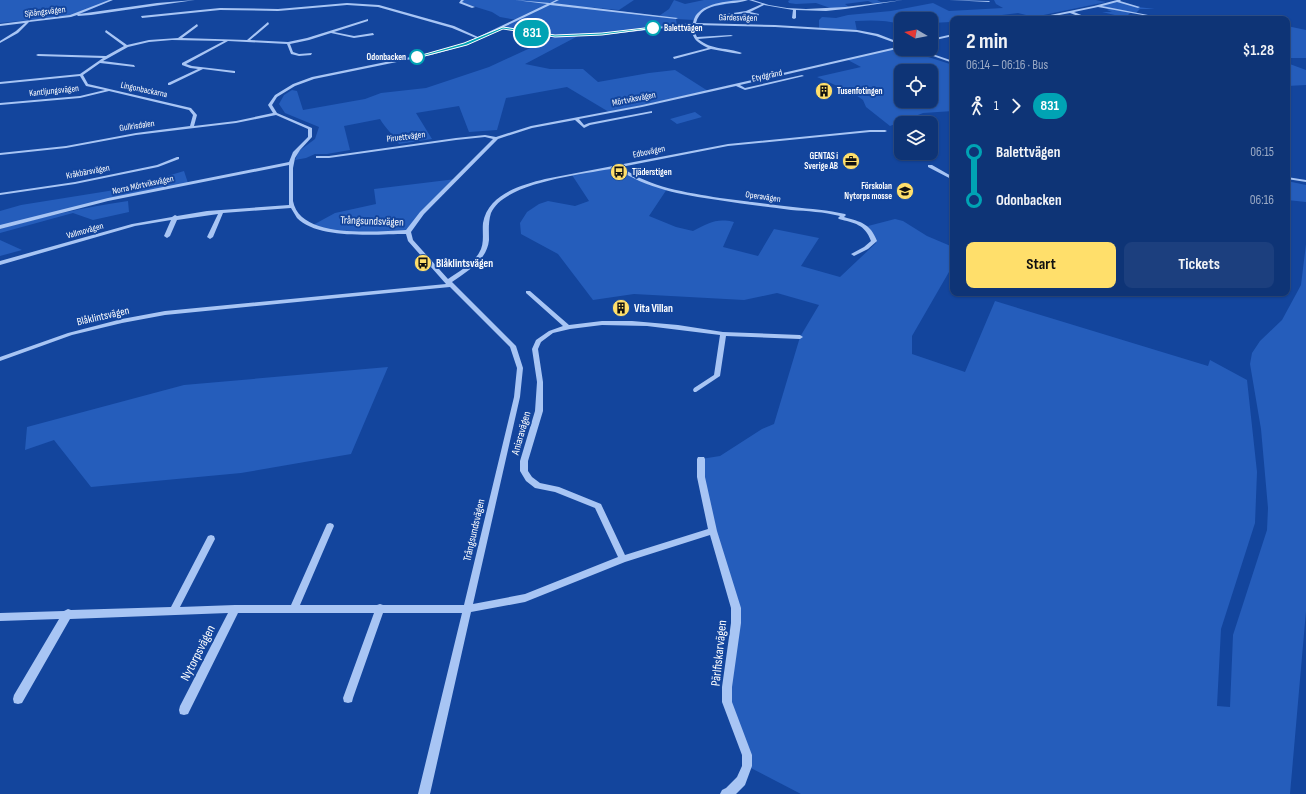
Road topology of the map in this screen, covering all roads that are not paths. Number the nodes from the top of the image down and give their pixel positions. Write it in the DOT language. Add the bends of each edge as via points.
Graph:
graph roads {
  1 [pos="112,0"];
  2 [pos="194,0"];
  3 [pos="463,0"];
  4 [pos="516,0"];
  5 [pos="558,0"];
  6 [pos="749,0"];
  7 [pos="902,0"];
  8 [pos="945,0"];
  9 [pos="950,0"];
  10 [pos="1119,0"];
  11 [pos="989,1"];
  12 [pos="953,3"];
  13 [pos="552,4"];
  14 [pos="763,5"];
  15 [pos="1099,6"];
  16 [pos="473,7"];
  17 [pos="795,10"];
  18 [pos="747,12"];
  19 [pos="1071,12"];
  20 [pos="1136,13"];
  21 [pos="78,14"];
  22 [pos="729,14"];
  23 [pos="758,15"];
  24 [pos="1049,16"];
  25 [pos="1081,16"];
  26 [pos="1157,16"];
  27 [pos="142,17"];
  28 [pos="676,18"];
  29 [pos="794,18"];
  30 [pos="367,20"];
  31 [pos="28,22"];
  32 [pos="268,23"];
  33 [pos="694,24"];
  34 [pos="0,25"];
  35 [pos="197,25"];
  36 [pos="503,28"];
  37 [pos="106,31"];
  38 [pos="331,31"];
  39 [pos="373,34"];
  40 [pos="731,36"];
  41 [pos="950,36"];
  42 [pos="478,38"];
  43 [pos="696,38"];
  44 [pos="938,38"];
  45 [pos="177,40"];
  46 [pos="228,40"];
  47 [pos="248,40"];
  48 [pos="0,42"];
  49 [pos="894,42"];
  50 [pos="288,43"];
  51 [pos="126,47"];
  52 [pos="710,48"];
  53 [pos="894,49"];
  54 [pos="740,53"];
  55 [pos="311,54"];
  56 [pos="38,55"];
  57 [pos="936,56"];
  58 [pos="106,57"];
  59 [pos="674,58"];
  60 [pos="950,61"];
  61 [pos="100,62"];
  62 [pos="134,66"];
  63 [pos="203,68"];
  64 [pos="234,72"];
  65 [pos="81,75"];
  66 [pos="802,76"];
  67 [pos="0,83"];
  68 [pos="169,84"];
  69 [pos="737,85"];
  70 [pos="109,91"];
  71 [pos="0,104"];
  72 [pos="651,112"];
  73 [pos="276,114"];
  74 [pos="575,118"];
  75 [pos="192,127"];
  76 [pos="885,131"];
  77 [pos="496,138"];
  78 [pos="0,154"];
  79 [pos="318,157"];
  80 [pos="177,158"];
  81 [pos="290,163"];
  82 [pos="617,166"];
  83 [pos="930,166"];
  84 [pos="950,177"];
  85 [pos="1290,178"];
  86 [pos="1306,181"];
  87 [pos="0,194"];
  88 [pos="292,206"];
  89 [pos="221,212"];
  90 [pos="175,217"];
  91 [pos="0,227"];
  92 [pos="408,232"];
  93 [pos="167,236"];
  94 [pos="210,237"];
  95 [pos="854,254"];
  96 [pos="0,263"];
  97 [pos="450,284"];
  98 [pos="528,292"];
  99 [pos="568,327"];
  100 [pos="723,334"];
  101 [pos="800,337"];
  102 [pos="0,359"];
  103 [pos="696,390"];
  104 [pos="701,458"];
  105 [pos="330,526"];
  106 [pos="713,531"];
  107 [pos="211,539"];
  108 [pos="623,558"];
  109 [pos="380,608"];
  110 [pos="467,608"];
  111 [pos="235,609"];
  112 [pos="294,609"];
  113 [pos="174,610"];
  114 [pos="68,614"];
  115 [pos="0,617"];
  116 [pos="348,698"];
  117 [pos="18,699"];
  118 [pos="184,710"];
  119 [pos="424,794"];
  120 [pos="726,794"];
  1 -- 21 [label="street, Sjöängsvägen"];
  2 -- 21 [label="street"];
  3 -- 16 [label="street" via="460,2"];
  4 -- 13 [label="street"];
  5 -- 13 [label="street"];
  6 -- 14 [label="street"];
  6 -- 33 [label="street" via="707,8 697,15"];
  7 -- 17 [label="street" via="828,9"];
  8 -- 12 [label="street"];
  9 -- 11 [label="street"];
  10 -- 15 [label="street"];
  10 -- 20 [label="street" via="1139,8"];
  13 -- 28 [label="street"];
  13 -- 36 [label="street"];
  14 -- 17 [label="street"];
  14 -- 18 [label="street"];
  15 -- 19 [label="street"];
  15 -- 20 [label="street"];
  17 -- 29 [label="street"];
  18 -- 22 [label="street"];
  18 -- 23 [label="street"];
  19 -- 24 [label="street"];
  19 -- 25 [label="street"];
  20 -- 26 [label="street"];
  21 -- 31 [label="street, Sjöängsvägen"];
  27 -- 42 [label="street" via="220,9 278,10 347,4 378,6 453,27"];
  30 -- 38 [label="street"];
  31 -- 34 [label="street, Sjöängsvägen"];
  31 -- 48 [label="street"];
  32 -- 47 [label="street"];
  33 -- 36 [label="street, Gärdesvägen" via="602,34 555,36"];
  33 -- 43 [label="street"];
  33 -- 49 [label="street, Gärdesvägen" via="845,29"];
  35 -- 45 [label="street"];
  36 -- 42 [label="street"];
  37 -- 51 [label="street"];
  38 -- 39 [label="street" via="354,37"];
  38 -- 50 [label="street"];
  40 -- 43 [label="street"];
  41 -- 44 [label="street"];
  42 -- 73 [label="street" via="430,54 331,73 294,85 273,100 270,105"];
  43 -- 52 [label="street"];
  45 -- 46 [label="street"];
  45 -- 51 [label="street" via="143,42"];
  46 -- 47 [label="street"];
  46 -- 63 [label="street" via="183,64"];
  47 -- 50 [label="street"];
  50 -- 55 [label="street" via="292,53"];
  51 -- 58 [label="street"];
  52 -- 54 [label="street"];
  52 -- 59 [label="street"];
  53 -- 69 [label="street, Mörtviksvägen"];
  56 -- 58 [label="street"];
  57 -- 60 [label="street"];
  58 -- 61 [label="street"];
  61 -- 62 [label="street, Lingonbackarna"];
  61 -- 65 [label="street"];
  63 -- 64 [label="street"];
  63 -- 68 [label="street, Lingonbackarna"];
  65 -- 67 [label="street"];
  65 -- 70 [label="street, Lingonbackarna" via="86,85"];
  66 -- 69 [label="street, Etydgränd" via="745,89"];
  69 -- 74 [label="street, Mörtviksvägen"];
  70 -- 71 [label="street, Kantljungsvägen" via="80,97"];
  70 -- 75 [label="street, Lingonbackarna" via="190,109 195,114"];
  72 -- 74 [label="street" via="584,127"];
  73 -- 75 [label="street, Gullrisdalen"];
  73 -- 81 [label="street" via="310,128 310,137 295,151"];
  74 -- 77 [label="street, Mörtviksvägen" via="531,126"];
  75 -- 78 [label="street, Gullrisdalen" via="66,147"];
  76 -- 82 [label="street, Edbovägen" via="728,145"];
  77 -- 79 [label="street, Piruettvägen" via="485,136 456,139"];
  77 -- 92 [label="street, Mörtviksvägen" via="422,213"];
  80 -- 87 [label="street, Kråkbärsvägen" via="158,166 75,183"];
  81 -- 88 [label="street"];
  81 -- 91 [label="street, Norra Mörtviksvägen" via="118,198"];
  82 -- 95 [label="street, Operavägen" via="636,179 667,189 727,200 843,215 842,218 864,225 872,234 874,241"];
  82 -- 97 [label="street, Edbovägen" via="530,184 509,192 490,212 484,251"];
  83 -- 84 [label="street"];
  85 -- 86 [label="street"];
  88 -- 89 [label="street, Vallmovägen"];
  88 -- 92 [label="street, Trångsundsvägen" via="302,220 324,230 357,233"];
  89 -- 90 [label="street, Vallmovägen"];
  89 -- 94 [label="street"];
  90 -- 93 [label="street"];
  90 -- 96 [label="street, Vallmovägen" via="134,225"];
  92 -- 97 [label="street, Trångsundsvägen" via="410,240"];
  97 -- 102 [label="street, Blåklintsvägen" via="166,313 70,334"];
  97 -- 110 [label="street, Trångsundsvägen" via="513,346 520,368 517,397"];
  98 -- 99 [label="street"];
  99 -- 100 [label="street, Aniaravägen" via="577,324 621,322 665,324"];
  99 -- 108 [label="street, Aniaravägen" via="551,332 538,340 535,349 540,382 539,411 524,461 524,471 538,486 556,489 598,506"];
  100 -- 101 [label="street, Aniaravägen"];
  100 -- 103 [label="street" via="717,376"];
  104 -- 106 [label="street, Pärlfiskarvägen" via="701,477"];
  105 -- 112 [label="street"];
  106 -- 108 [label="street"];
  106 -- 120 [label="street, Pärlfiskarvägen" via="736,608 727,702 747,755 747,766 741,781"];
  107 -- 113 [label="street"];
  108 -- 110 [label="street" via="525,598"];
  109 -- 110 [label="street, Nytorpsvägen"];
  109 -- 112 [label="street, Nytorpsvägen"];
  109 -- 116 [label="street"];
  110 -- 119 [label="street, Trångsundsvägen"];
  111 -- 112 [label="street, Nytorpsvägen"];
  111 -- 113 [label="street, Nytorpsvägen"];
  111 -- 118 [label="street, Nytorpsvägen"];
  113 -- 114 [label="street, Nytorpsvägen"];
  114 -- 115 [label="street, Nytorpsvägen"];
  114 -- 117 [label="street"];
}
